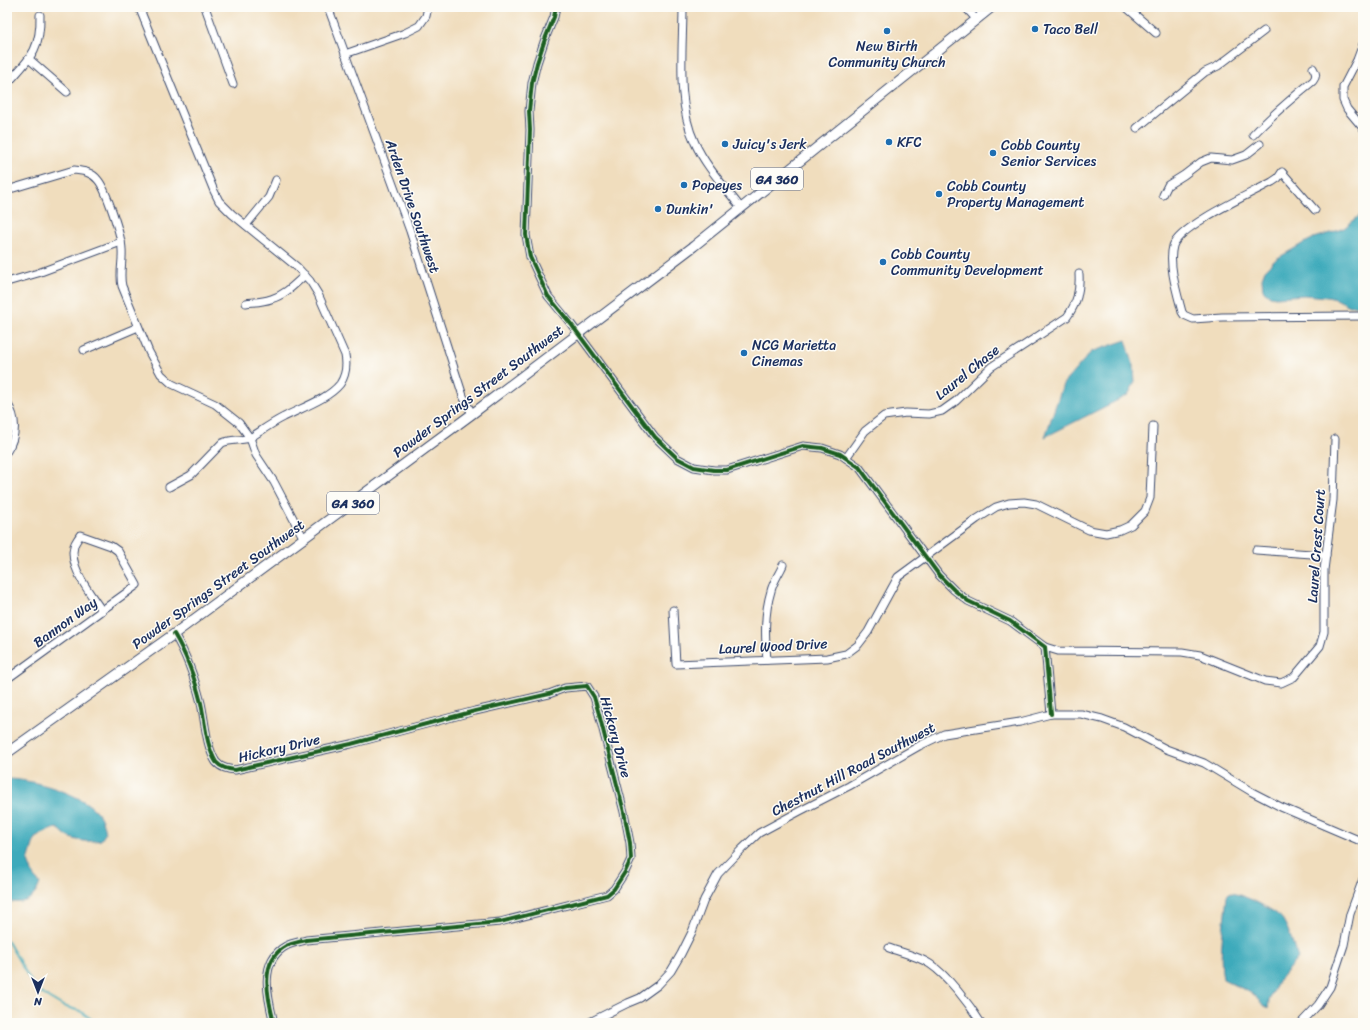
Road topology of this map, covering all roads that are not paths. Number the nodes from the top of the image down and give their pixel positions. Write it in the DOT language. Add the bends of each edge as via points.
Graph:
graph roads {
  1 [pos="139,7"];
  2 [pos="205,7"];
  3 [pos="328,7"];
  4 [pos="428,7"];
  5 [pos="556,7"];
  6 [pos="683,7"];
  7 [pos="965,7"];
  8 [pos="992,7"];
  9 [pos="1126,7"];
  10 [pos="979,14"];
  11 [pos="40,15"];
  12 [pos="1264,31"];
  13 [pos="1156,34"];
  14 [pos="1363,44"];
  15 [pos="345,54"];
  16 [pos="29,59"];
  17 [pos="1357,60"];
  18 [pos="1363,65"];
  19 [pos="1313,68"];
  20 [pos="7,84"];
  21 [pos="233,84"];
  22 [pos="67,92"];
  23 [pos="1137,128"];
  24 [pos="1363,128"];
  25 [pos="1253,135"];
  26 [pos="1260,144"];
  27 [pos="276,180"];
  28 [pos="7,190"];
  29 [pos="1163,195"];
  30 [pos="741,208"];
  31 [pos="1315,210"];
  32 [pos="246,225"];
  33 [pos="121,242"];
  34 [pos="1079,274"];
  35 [pos="305,275"];
  36 [pos="7,282"];
  37 [pos="246,303"];
  38 [pos="1363,316"];
  39 [pos="138,327"];
  40 [pos="578,333"];
  41 [pos="84,350"];
  42 [pos="7,403"];
  43 [pos="472,414"];
  44 [pos="1153,426"];
  45 [pos="250,438"];
  46 [pos="1335,439"];
  47 [pos="7,451"];
  48 [pos="846,458"];
  49 [pos="169,487"];
  50 [pos="304,539"];
  51 [pos="1256,550"];
  52 [pos="1326,555"];
  53 [pos="925,556"];
  54 [pos="783,565"];
  55 [pos="673,610"];
  56 [pos="102,611"];
  57 [pos="174,634"];
  58 [pos="1046,647"];
  59 [pos="767,660"];
  60 [pos="7,679"];
  61 [pos="1051,714"];
  62 [pos="7,753"];
  63 [pos="1363,842"];
  64 [pos="1363,879"];
  65 [pos="889,948"];
  66 [pos="274,1023"];
  67 [pos="588,1023"];
  68 [pos="981,1023"];
  69 [pos="1301,1023"];
  1 -- 32 [label="street" via="214,191 226,208"];
  2 -- 21 [label="street"];
  3 -- 15 [label="street, Arden Drive Southwest"];
  4 -- 15 [label="street" via="420,26"];
  5 -- 40 [label="street" via="532,83 526,235 530,257 548,296"];
  6 -- 30 [label="street" via="682,79 686,115 695,143"];
  7 -- 10 [label="street"];
  8 -- 10 [label="main road, Powder Springs Street Southwest / GA 360"];
  9 -- 13 [label="street"];
  10 -- 30 [label="main road, Powder Springs Street Southwest / GA 360"];
  11 -- 16 [label="street" via="38,44"];
  12 -- 23 [label="street" via="1218,66 1205,72"];
  14 -- 17 [label="street"];
  15 -- 43 [label="street, Arden Drive Southwest" via="410,231 463,396"];
  16 -- 20 [label="street"];
  16 -- 22 [label="street"];
  17 -- 18 [label="street"];
  17 -- 24 [label="street" via="1343,87 1343,100"];
  19 -- 25 [label="street" via="1316,78"];
  26 -- 29 [label="street" via="1246,155 1232,160 1211,158 1201,162 1168,185"];
  27 -- 32 [label="street" via="269,197"];
  28 -- 33 [label="street" via="74,170 91,173 102,186"];
  30 -- 40 [label="main road, Powder Springs Street Southwest / GA 360"];
  31 -- 38 [label="street" via="1282,172 1272,182 1190,227 1179,236 1173,247 1172,268 1182,312 1194,319"];
  32 -- 35 [label="street"];
  33 -- 36 [label="street"];
  33 -- 39 [label="street" via="121,282"];
  34 -- 48 [label="street, Laurel Chase" via="1075,305 1067,317 991,367 956,401 942,410 929,414 906,413 884,416 865,431"];
  35 -- 37 [label="street" via="289,290 270,300"];
  35 -- 45 [label="street" via="318,294 345,355 346,372 332,392"];
  39 -- 41 [label="street"];
  39 -- 45 [label="street" via="153,361 165,378 177,387 224,410 239,423"];
  40 -- 43 [label="main road, Powder Springs Street Southwest / GA 360"];
  40 -- 48 [label="street" via="655,437 677,458 694,467 727,470 803,446 822,448"];
  42 -- 47 [label="street" via="13,415 15,429 13,441"];
  43 -- 50 [label="main road, Powder Springs Street Southwest / GA 360"];
  44 -- 53 [label="street, Laurel Wood Drive" via="1150,498 1145,511 1131,525 1106,533 1089,530 1036,504 1009,503 977,519"];
  45 -- 49 [label="street" via="222,443 191,476"];
  45 -- 50 [label="street" via="256,455 274,482"];
  46 -- 52 [label="street, Laurel Crest Court"];
  48 -- 53 [label="street" via="859,467"];
  50 -- 57 [label="main road, Powder Springs Street Southwest / GA 360"];
  51 -- 52 [label="street"];
  52 -- 58 [label="street, Laurel Crest Court" via="1324,632 1320,646 1294,677 1281,683 1265,681 1200,655 1182,652 1058,651"];
  53 -- 58 [label="street" via="939,575 968,602 1010,621"];
  53 -- 59 [label="street, Laurel Wood Drive" via="898,578 868,632 846,654 827,658"];
  54 -- 59 [label="street" via="771,590 766,613 764,631"];
  55 -- 59 [label="street, Laurel Wood Drive" via="676,664"];
  56 -- 56 [label="street, Bannon Way" via="137,585 118,551 80,535 74,546 74,558 80,577"];
  56 -- 60 [label="street, Bannon Way"];
  57 -- 62 [label="main road, Powder Springs Street Southwest / GA 360"];
  57 -- 66 [label="street, Hickory Drive" via="181,645 200,701 209,743 217,762 226,769 235,770 351,744 572,687 587,686 594,697 599,714 630,843 630,859 614,889 607,895 500,922 296,942 279,951 269,968 267,988"];
  58 -- 61 [label="street"];
  61 -- 63 [label="street, Chestnut Hill Road Southwest" via="1081,714 1124,727 1166,749 1204,763 1281,807"];
  61 -- 67 [label="street, Chestnut Hill Road Southwest" via="1020,722 944,734 759,833 718,874 671,971 658,985 640,998"];
  64 -- 69 [label="street" via="1350,914 1344,945 1330,987"];
  65 -- 68 [label="street" via="917,957 931,965 955,987"];
}
